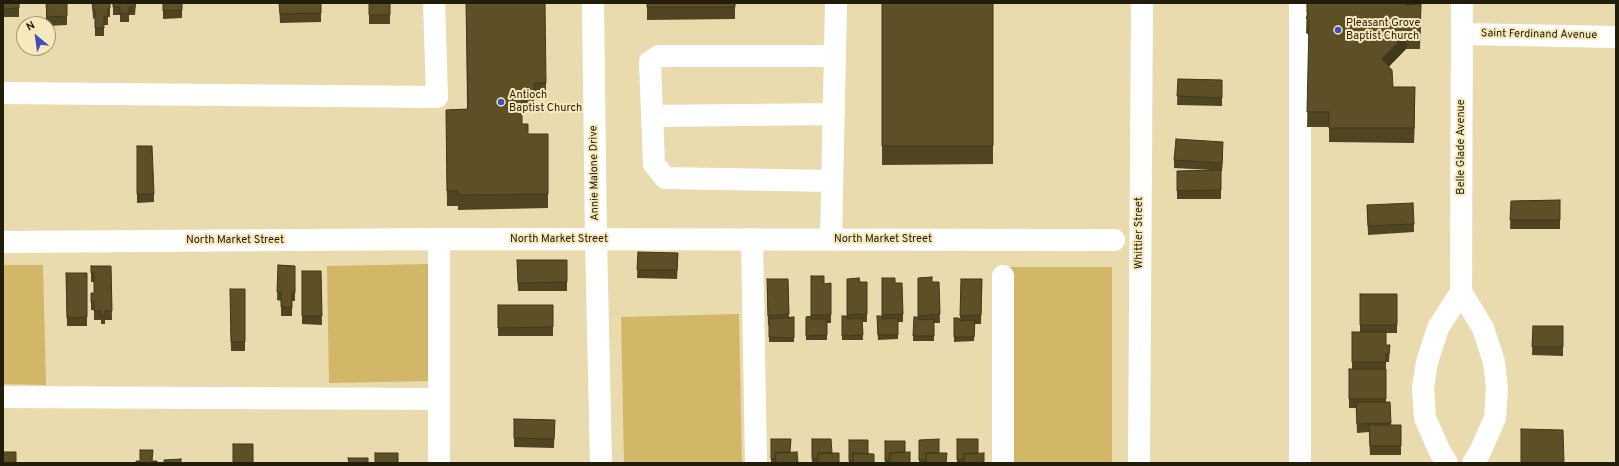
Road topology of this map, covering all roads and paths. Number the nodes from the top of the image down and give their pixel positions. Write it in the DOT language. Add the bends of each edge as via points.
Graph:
graph roads {
  1 [pos="434,3"];
  2 [pos="593,3"];
  3 [pos="836,3"];
  4 [pos="1142,3"];
  5 [pos="1300,3"];
  6 [pos="1462,3"];
  7 [pos="1462,34"];
  8 [pos="1616,36"];
  9 [pos="835,56"];
  10 [pos="3,93"];
  11 [pos="834,114"];
  12 [pos="652,116"];
  13 [pos="832,181"];
  14 [pos="439,239"];
  15 [pos="596,240"];
  16 [pos="752,240"];
  17 [pos="831,240"];
  18 [pos="1114,240"];
  19 [pos="3,242"];
  20 [pos="1003,276"];
  21 [pos="1461,292"];
  22 [pos="3,397"];
  23 [pos="438,399"];
  24 [pos="439,463"];
  25 [pos="601,463"];
  26 [pos="756,463"];
  27 [pos="1003,463"];
  28 [pos="1139,463"];
  29 [pos="1300,463"];
  30 [pos="1447,463"];
  31 [pos="1473,463"];
  1 -- 10 [label="street" via="437,97"];
  2 -- 15 [label="street, Annie Malone Drive"];
  3 -- 9 [label="street"];
  4 -- 28 [label="street, Whittier Street"];
  5 -- 29 [label="street"];
  6 -- 7 [label="street, Belle Glade Avenue"];
  7 -- 8 [label="street, Saint Ferdinand Avenue"];
  7 -- 21 [label="street, Belle Glade Avenue"];
  9 -- 11 [label="street"];
  9 -- 12 [label="street" via="659,56 650,62"];
  11 -- 12 [label="street"];
  11 -- 13 [label="street"];
  12 -- 13 [label="street" via="654,164 665,178"];
  13 -- 17 [label="street"];
  14 -- 15 [label="street, North Market Street"];
  14 -- 19 [label="street, North Market Street"];
  14 -- 23 [label="street"];
  15 -- 16 [label="street, North Market Street"];
  15 -- 25 [label="street, Annie Malone Drive"];
  16 -- 17 [label="street, North Market Street"];
  16 -- 26 [label="street"];
  17 -- 18 [label="street, North Market Street"];
  20 -- 27 [label="street"];
  21 -- 30 [label="street" via="1438,328 1427,362 1423,388 1425,418"];
  21 -- 31 [label="street" via="1484,328 1494,362 1497,388 1494,418"];
  22 -- 23 [label="street"];
  23 -- 24 [label="street"];
}
